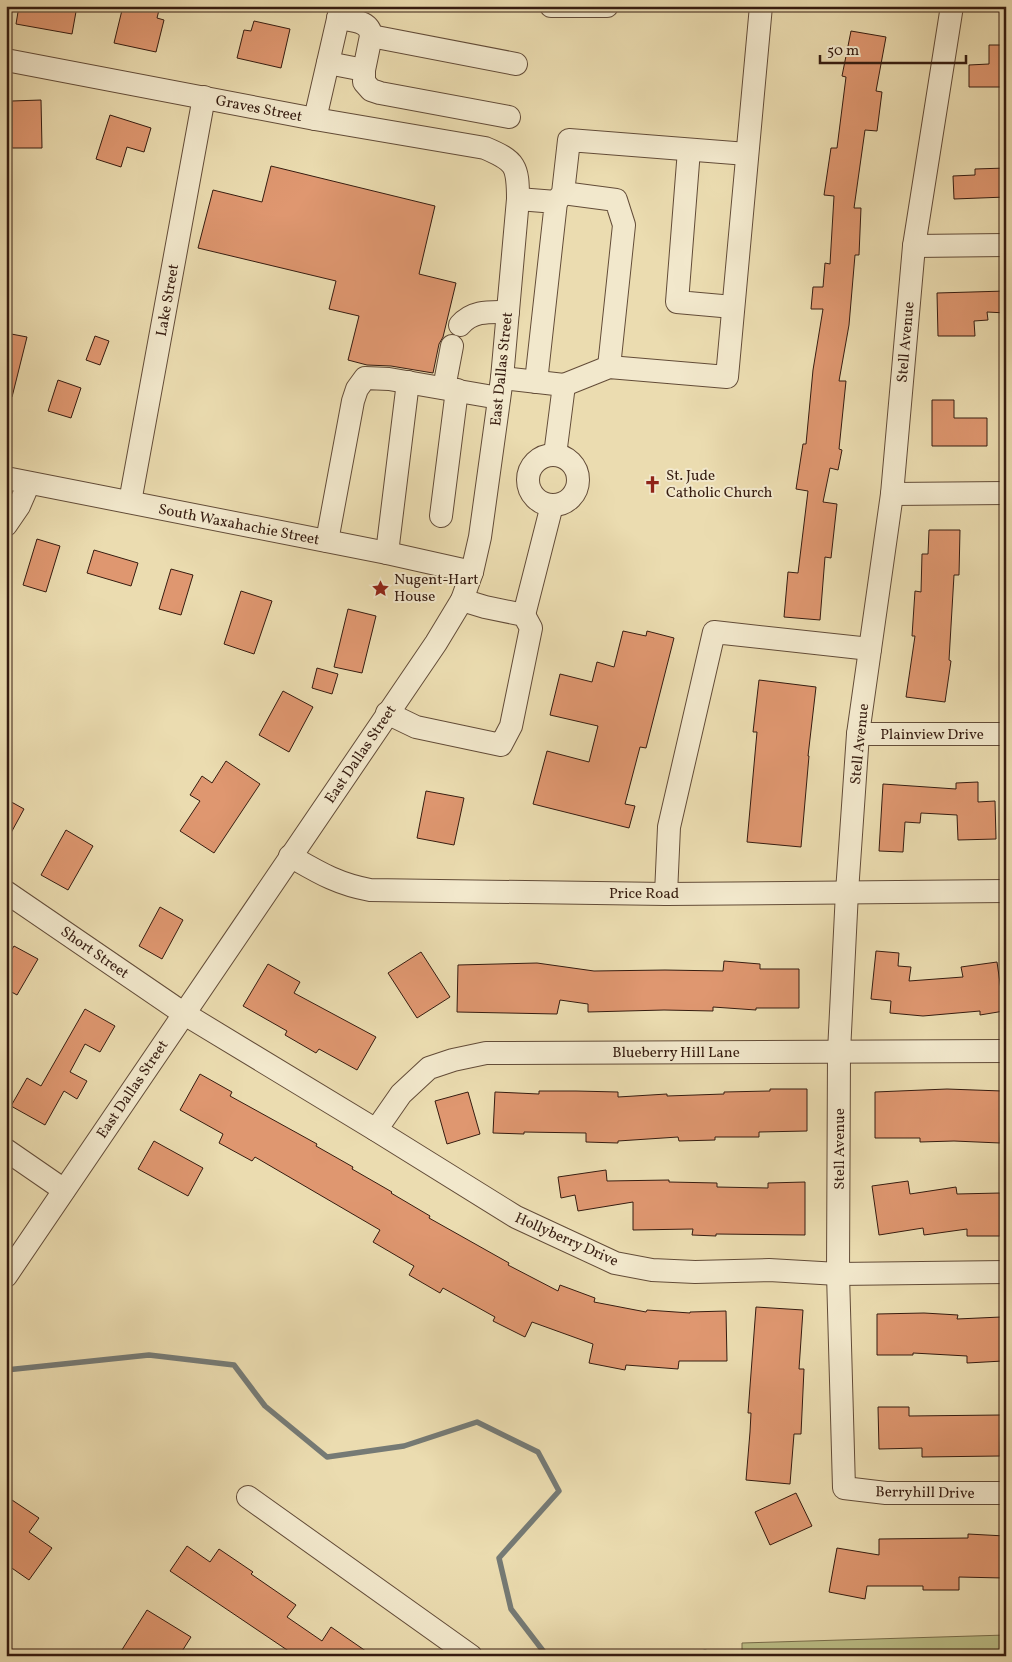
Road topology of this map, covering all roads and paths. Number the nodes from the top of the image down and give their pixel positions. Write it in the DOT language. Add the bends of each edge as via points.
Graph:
graph roads {
  1 [pos="551,6"];
  2 [pos="607,6"];
  3 [pos="761,6"];
  4 [pos="952,6"];
  5 [pos="340,12"];
  6 [pos="371,36"];
  7 [pos="6,60"];
  8 [pos="328,63"];
  9 [pos="516,64"];
  10 [pos="364,70"];
  11 [pos="204,97"];
  12 [pos="509,117"];
  13 [pos="315,119"];
  14 [pos="689,150"];
  15 [pos="747,154"];
  16 [pos="510,162"];
  17 [pos="560,198"];
  18 [pos="518,199"];
  19 [pos="1006,245"];
  20 [pos="914,246"];
  21 [pos="733,307"];
  22 [pos="508,312"];
  23 [pos="460,325"];
  24 [pos="452,346"];
  25 [pos="609,367"];
  26 [pos="408,382"];
  27 [pos="536,382"];
  28 [pos="564,385"];
  29 [pos="501,388"];
  30 [pos="450,389"];
  31 [pos="555,455"];
  32 [pos="6,478"];
  33 [pos="29,483"];
  34 [pos="1006,493"];
  35 [pos="892,494"];
  36 [pos="130,502"];
  37 [pos="552,505"];
  38 [pos="441,516"];
  39 [pos="6,525"];
  40 [pos="327,541"];
  41 [pos="387,553"];
  42 [pos="472,572"];
  43 [pos="462,600"];
  44 [pos="524,615"];
  45 [pos="870,649"];
  46 [pos="387,714"];
  47 [pos="858,734"];
  48 [pos="1006,734"];
  49 [pos="290,856"];
  50 [pos="1006,891"];
  51 [pos="6,892"];
  52 [pos="847,892"];
  53 [pos="666,894"];
  54 [pos="183,1013"];
  55 [pos="1006,1051"];
  56 [pos="839,1052"];
  57 [pos="376,1130"];
  58 [pos="6,1150"];
  59 [pos="64,1190"];
  60 [pos="1006,1272"];
  61 [pos="838,1274"];
  62 [pos="6,1276"];
  63 [pos="844,1488"];
  64 [pos="1006,1493"];
  65 [pos="248,1497"];
  66 [pos="471,1656"];
  1 -- 2 [label="street"];
  3 -- 15 [label="street"];
  4 -- 20 [label="street, Stell Avenue"];
  5 -- 6 [label="street" via="368,26"];
  5 -- 8 [label="street"];
  6 -- 9 [label="street"];
  6 -- 10 [label="street"];
  7 -- 11 [label="street, Graves Street"];
  8 -- 10 [label="street"];
  8 -- 13 [label="street"];
  10 -- 12 [label="street" via="367,87 380,93"];
  11 -- 13 [label="street, Graves Street"];
  11 -- 36 [label="street, Lake Street"];
  13 -- 16 [label="street, Graves Street" via="485,148"];
  14 -- 15 [label="street"];
  14 -- 17 [label="street" via="569,140"];
  14 -- 21 [label="street" via="677,302"];
  15 -- 21 [label="street"];
  16 -- 18 [label="street, East Dallas Street" via="518,176"];
  17 -- 18 [label="street"];
  17 -- 25 [label="street" via="616,200 624,225"];
  17 -- 27 [label="street"];
  18 -- 22 [label="street, East Dallas Street"];
  19 -- 20 [label="street"];
  20 -- 35 [label="street, Stell Avenue"];
  21 -- 25 [label="street" via="727,377"];
  22 -- 23 [label="street" via="474,314"];
  22 -- 29 [label="street, East Dallas Street"];
  24 -- 30 [label="street"];
  25 -- 28 [label="street"];
  26 -- 30 [label="street"];
  26 -- 40 [label="street" via="365,378 357,389"];
  26 -- 41 [label="street"];
  27 -- 28 [label="street"];
  27 -- 29 [label="street"];
  28 -- 31 [label="street"];
  29 -- 30 [label="street"];
  29 -- 42 [label="street, East Dallas Street"];
  30 -- 38 [label="street"];
  31 -- 37 [label="street" via="571,462 576,469 578,486 568,500"];
  31 -- 37 [label="street" via="534,464 528,478 537,499"];
  32 -- 33 [label="street, South Waxahachie Street"];
  33 -- 36 [label="street, South Waxahachie Street"];
  33 -- 39 [label="street"];
  34 -- 35 [label="street"];
  35 -- 45 [label="street, Stell Avenue"];
  36 -- 40 [label="street, South Waxahachie Street"];
  37 -- 44 [label="street"];
  40 -- 41 [label="street, South Waxahachie Street"];
  41 -- 42 [label="street, South Waxahachie Street"];
  42 -- 43 [label="street, East Dallas Street"];
  43 -- 44 [label="street"];
  43 -- 46 [label="street, East Dallas Street"];
  44 -- 46 [label="street" via="531,628 511,726 501,745 416,727"];
  45 -- 47 [label="street, Stell Avenue"];
  45 -- 53 [label="street" via="714,632 669,828"];
  46 -- 49 [label="street, East Dallas Street"];
  47 -- 48 [label="street, Plainview Drive"];
  47 -- 52 [label="street, Stell Avenue"];
  49 -- 53 [label="street, Price Road" via="331,879 370,890"];
  49 -- 54 [label="street, East Dallas Street"];
  50 -- 52 [label="street, Price Road"];
  51 -- 54 [label="street, Short Street"];
  52 -- 53 [label="street, Price Road"];
  52 -- 56 [label="street, Stell Avenue"];
  54 -- 57 [label="street, Hollyberry Drive"];
  54 -- 59 [label="street, East Dallas Street"];
  55 -- 56 [label="street, Blueberry Hill Lane"];
  56 -- 57 [label="street, Blueberry Hill Lane" via="486,1053 429,1068 401,1094"];
  56 -- 61 [label="street, Stell Avenue"];
  57 -- 61 [label="street, Hollyberry Drive" via="516,1218 615,1262 678,1272 769,1270"];
  58 -- 59 [label="street"];
  59 -- 62 [label="street, East Dallas Street"];
  60 -- 61 [label="street, Hollyberry Drive"];
  61 -- 63 [label="street, Stell Avenue"];
  63 -- 64 [label="street, Berryhill Drive" via="886,1493"];
  65 -- 66 [label="street"];
}
